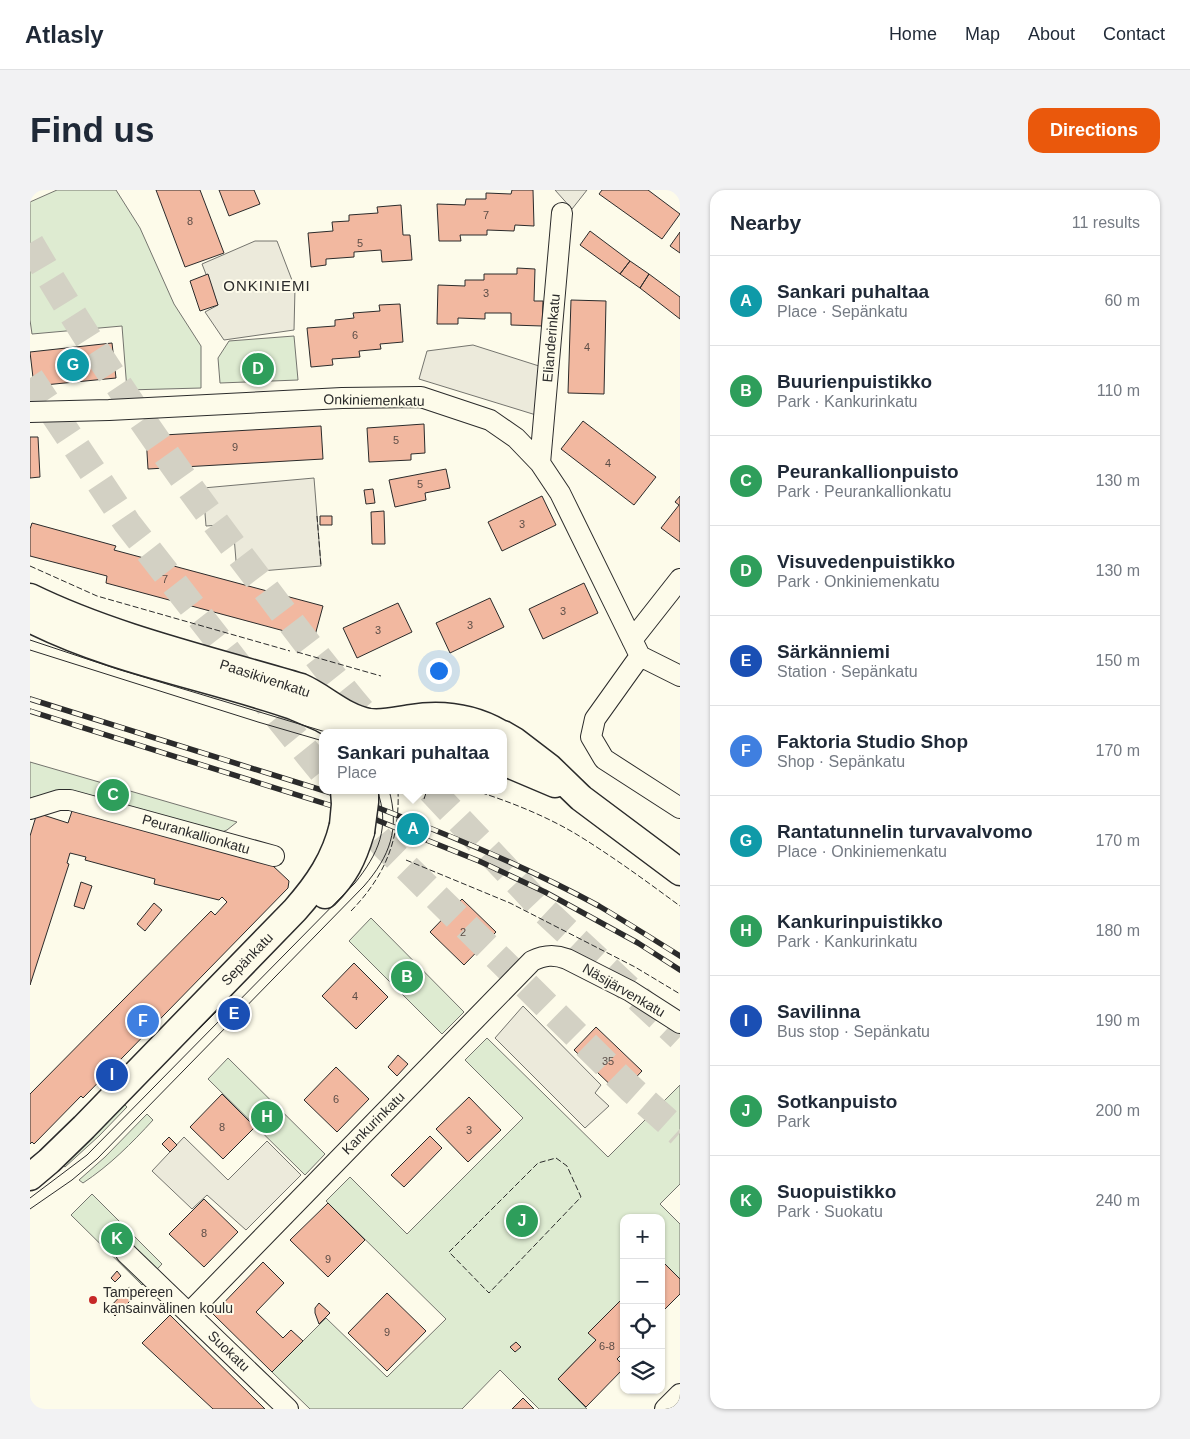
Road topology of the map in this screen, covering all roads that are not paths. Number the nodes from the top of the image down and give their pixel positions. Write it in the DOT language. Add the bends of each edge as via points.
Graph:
graph roads {
  1 [pos="562,213"];
  2 [pos="30,412"];
  3 [pos="540,463"];
  4 [pos="680,579"];
  5 [pos="30,597"];
  6 [pos="30,619"];
  7 [pos="636,648"];
  8 [pos="680,676"];
  9 [pos="315,706"];
  10 [pos="371,728"];
  11 [pos="324,729"];
  12 [pos="348,729"];
  13 [pos="492,729"];
  14 [pos="507,737"];
  15 [pos="507,764"];
  16 [pos="344,794"];
  17 [pos="365,794"];
  18 [pos="581,798"];
  19 [pos="680,808"];
  20 [pos="30,809"];
  21 [pos="352,828"];
  22 [pos="274,856"];
  23 [pos="680,872"];
  24 [pos="566,959"];
  25 [pos="680,1024"];
  26 [pos="30,1177"];
  27 [pos="126,1253"];
  28 [pos="189,1313"];
  29 [pos="680,1394"];
  30 [pos="288,1409"];
  31 [pos="665,1409"];
  1 -- 3 [label="street, Elianderinkatu"];
  2 -- 3 [label="street, Onkiniemenkatu" via="421,397 490,420 516,438"];
  3 -- 7 [label="street, Onkiniemenkatu" via="560,493"];
  4 -- 7 [label="street"];
  5 -- 9 [label="main road, Paasikivenkatu" via="99,626 301,688"];
  6 -- 9 [label="main road, Paasikivenkatu" via="116,652 281,702"];
  7 -- 8 [label="street"];
  7 -- 19 [label="street" via="595,718 591,737 604,759"];
  9 -- 10 [label="main road, Paasikivenkatu" via="358,719"];
  9 -- 11 [label="main road"];
  9 -- 12 [label="main road" via="346,724"];
  10 -- 13 [label="main road, Paasikivenkatu" via="435,715 471,719"];
  14 -- 18 [label="main road, Paasikivenkatu" via="549,767"];
  15 -- 18 [label="main road, Paasikivenkatu" via="544,778"];
  16 -- 21 [label="main road, Sepänkatu, bridge"];
  17 -- 21 [label="main road, Sepänkatu, bridge" via="365,802"];
  18 -- 23 [label="main road, Paasikivenkatu"];
  20 -- 22 [label="street, Peurankallionkatu" via="70,800"];
  21 -- 26 [label="main road, Sepänkatu" via="350,865 340,879 325,895 295,910 77,1134"];
  24 -- 25 [label="street, Näsijärvenkatu" via="630,991"];
  24 -- 28 [label="street, Kankurinkatu" via="557,955 545,956 525,966"];
  27 -- 28 [label="street, Suokatu"];
  28 -- 30 [label="street, Suokatu"];
  29 -- 31 [label="street"];
}
